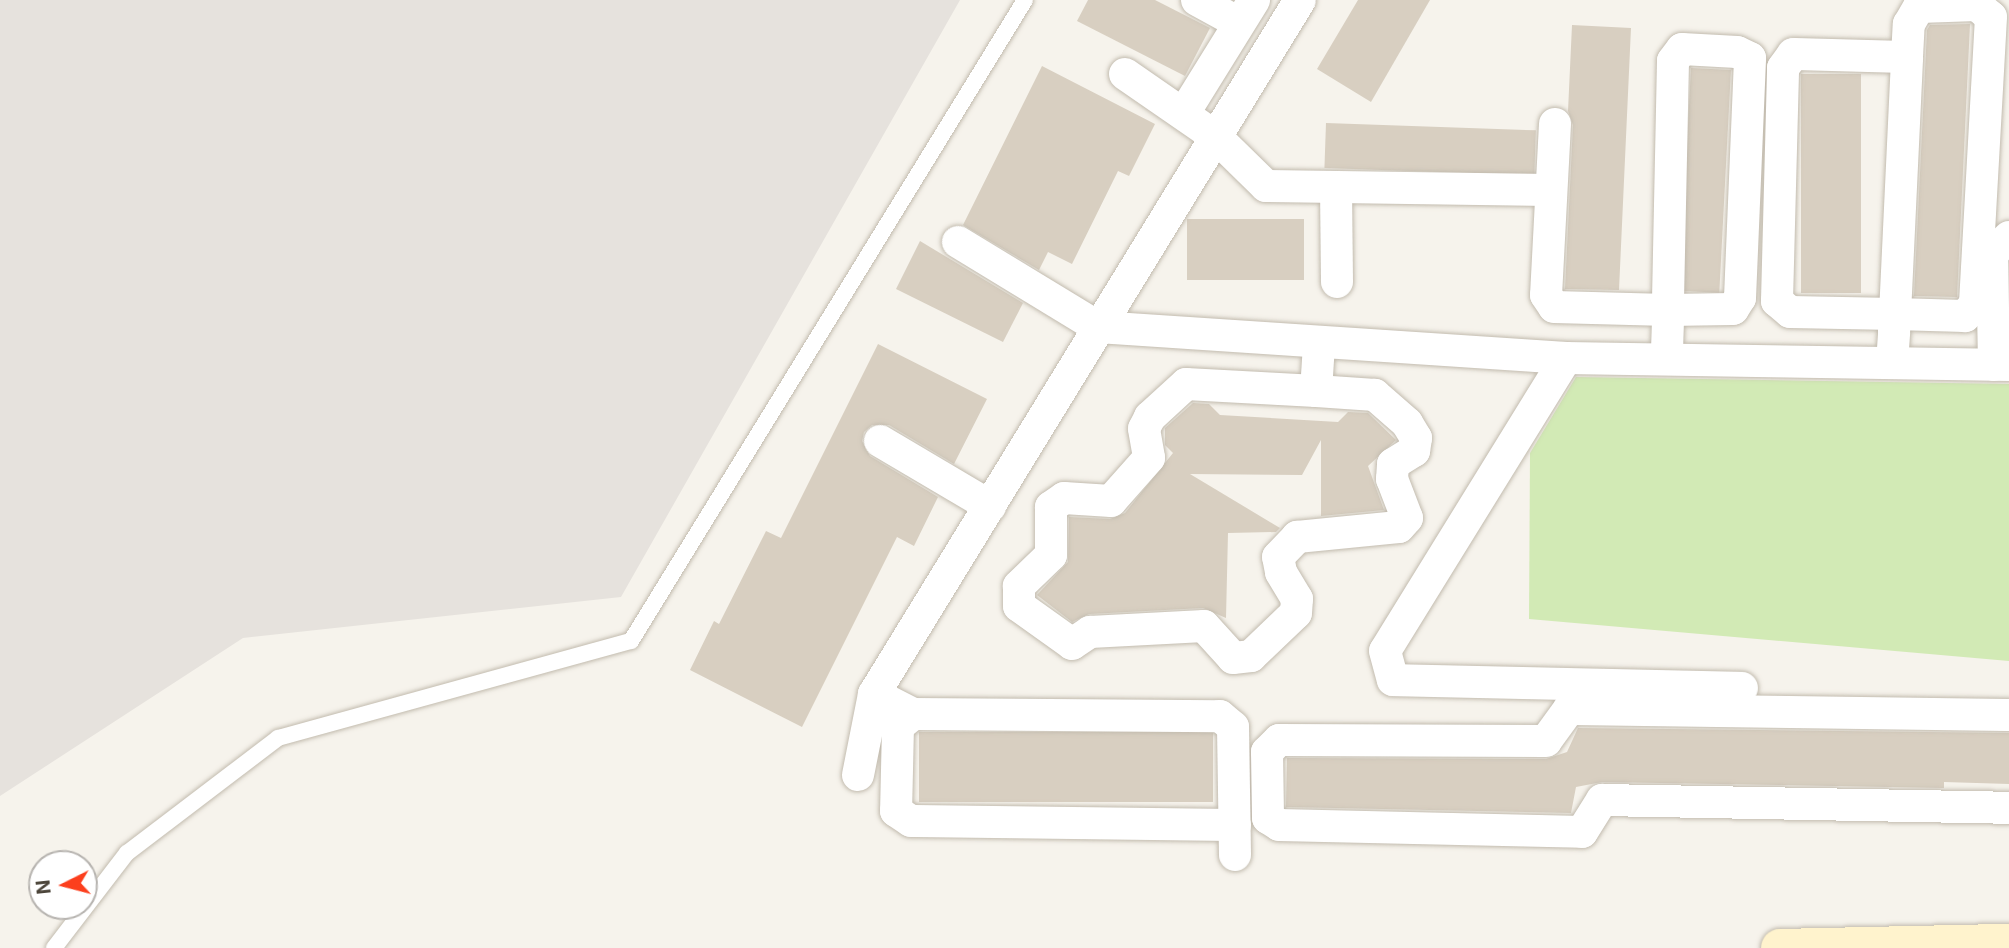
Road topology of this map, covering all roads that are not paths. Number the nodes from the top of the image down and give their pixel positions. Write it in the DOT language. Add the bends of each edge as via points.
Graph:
graph roads {
  1 [pos="1024,0"];
  2 [pos="1198,0"];
  3 [pos="1300,0"];
  4 [pos="1247,11"];
  5 [pos="1907,57"];
  6 [pos="1125,74"];
  7 [pos="2009,77"];
  8 [pos="2009,107"];
  9 [pos="1184,113"];
  10 [pos="1555,124"];
  11 [pos="1216,137"];
  12 [pos="1336,187"];
  13 [pos="1550,190"];
  14 [pos="2009,237"];
  15 [pos="958,242"];
  16 [pos="1337,282"];
  17 [pos="1668,310"];
  18 [pos="2001,313"];
  19 [pos="1895,314"];
  20 [pos="1098,327"];
  21 [pos="1319,344"];
  22 [pos="1566,358"];
  23 [pos="1667,359"];
  24 [pos="1892,363"];
  25 [pos="2001,365"];
  26 [pos="1316,391"];
  27 [pos="880,441"];
  28 [pos="990,506"];
  29 [pos="874,694"];
  30 [pos="2009,694"];
  31 [pos="913,714"];
  32 [pos="2009,715"];
  33 [pos="858,775"];
  34 [pos="2009,808"];
  35 [pos="2009,943"];
  36 [pos="54,948"];
  37 [pos="1780,948"];
  1 -- 36 [label="lane" via="631,641 278,738 127,853"];
  2 -- 4 [label="street"];
  3 -- 11 [label="street"];
  4 -- 9 [label="street"];
  5 -- 19 [label="street"];
  5 -- 19 [label="street" via="1793,54 1783,68 1777,301 1790,312"];
  5 -- 19 [label="street" via="1909,24 1919,7 1977,5 1992,17 1975,304 1965,316"];
  6 -- 9 [label="street"];
  7 -- 8 [label="street" via="2001,85 2002,98"];
  9 -- 11 [label="street"];
  10 -- 13 [label="street"];
  11 -- 12 [label="street" via="1266,186"];
  11 -- 20 [label="street"];
  12 -- 13 [label="street"];
  12 -- 16 [label="street"];
  13 -- 17 [label="street" via="1546,295 1554,307"];
  14 -- 18 [label="street" via="1992,254"];
  15 -- 20 [label="street"];
  17 -- 17 [label="street" via="1673,61 1682,49 1737,52 1750,58 1740,298 1733,309"];
  17 -- 23 [label="street"];
  18 -- 25 [label="street"];
  19 -- 24 [label="street"];
  20 -- 21 [label="street"];
  20 -- 28 [label="street"];
  21 -- 22 [label="street"];
  21 -- 26 [label="street"];
  22 -- 23 [label="street"];
  22 -- 30 [label="street" via="1385,652 1393,680"];
  23 -- 24 [label="street"];
  24 -- 25 [label="street"];
  26 -- 26 [label="street" via="1375,395 1407,423 1416,438 1414,451 1393,464 1392,479 1407,518 1399,527 1297,537 1278,557 1297,599 1296,613 1251,656 1233,658 1204,626 1090,632 1072,644 1019,607 1019,586 1051,555 1051,507 1064,498 1111,501 1149,458 1144,429 1150,417 1186,384"];
  27 -- 28 [label="street"];
  28 -- 29 [label="street"];
  29 -- 31 [label="street"];
  29 -- 33 [label="street"];
  31 -- 31 [label="street" via="1220,716 1233,727 1235,840 911,821 896,811 898,726"];
  32 -- 34 [label="street" via="1569,709 1546,741 1279,740 1267,752 1268,818 1279,825 1582,832 1602,800"];
  35 -- 37 [label="main road"];
}
